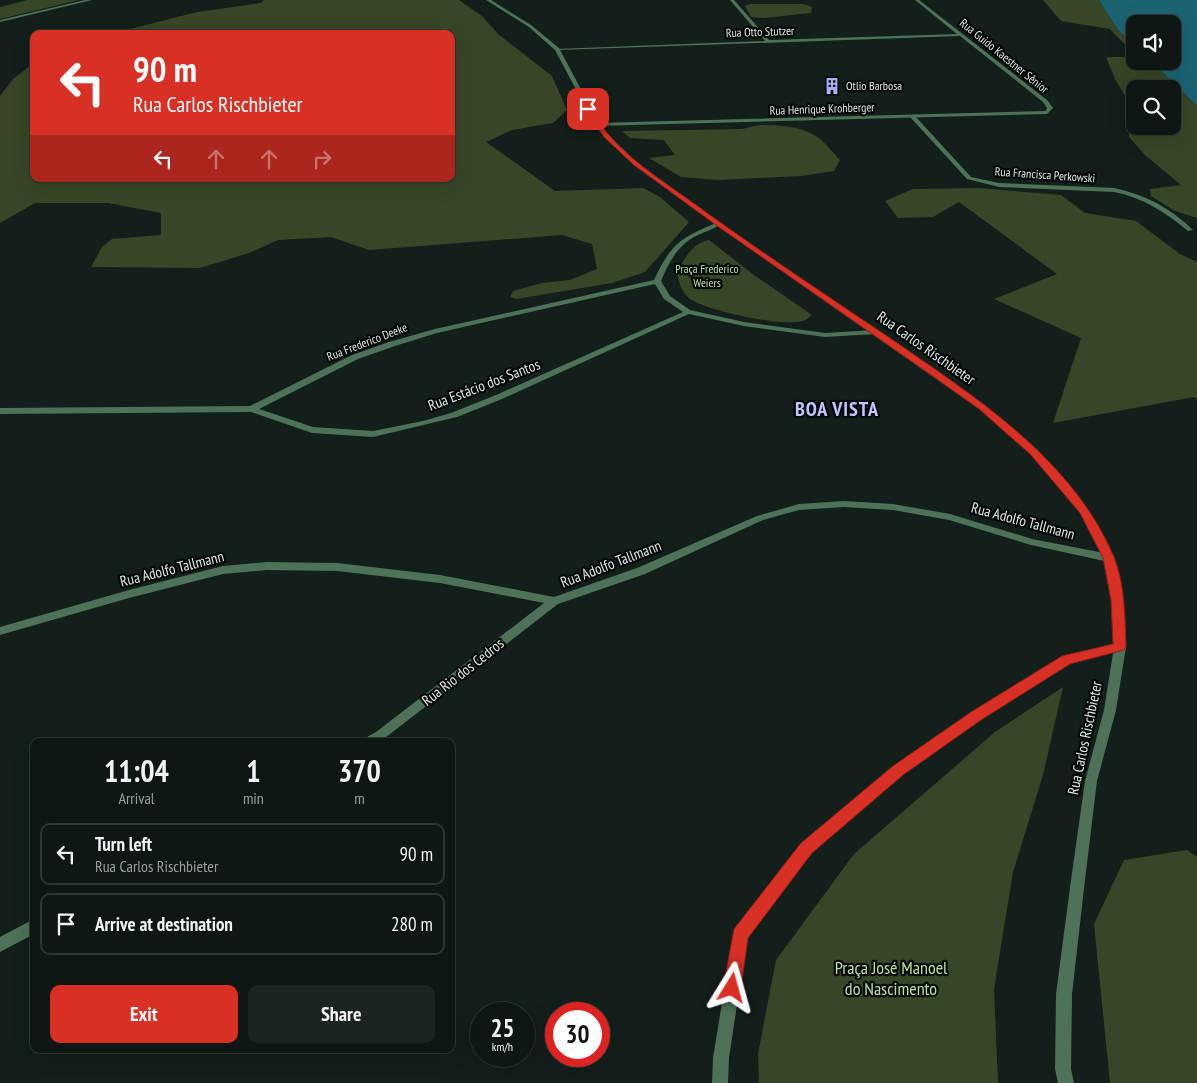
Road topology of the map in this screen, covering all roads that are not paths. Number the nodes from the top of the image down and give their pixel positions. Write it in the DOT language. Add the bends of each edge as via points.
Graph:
graph roads {
  1 [pos="90,0"];
  2 [pos="488,0"];
  3 [pos="732,0"];
  4 [pos="917,0"];
  5 [pos="0,21"];
  6 [pos="962,35"];
  7 [pos="768,42"];
  8 [pos="557,49"];
  9 [pos="1047,112"];
  10 [pos="913,117"];
  11 [pos="598,125"];
  12 [pos="718,224"];
  13 [pos="1190,230"];
  14 [pos="657,281"];
  15 [pos="688,312"];
  16 [pos="876,332"];
  17 [pos="252,409"];
  18 [pos="0,411"];
  19 [pos="1108,558"];
  20 [pos="554,601"];
  21 [pos="0,631"];
  22 [pos="1120,647"];
  23 [pos="376,738"];
  24 [pos="30,928"];
  25 [pos="0,945"];
  26 [pos="720,1083"];
  27 [pos="1066,1083"];
  1 -- 5 [label="street"];
  2 -- 8 [label="street, Rua Carlos Rischbieter" via="530,26"];
  3 -- 7 [label="street"];
  4 -- 6 [label="street, Rua Guido Kaestner Sênior"];
  6 -- 7 [label="street, Rua Otto Stutzer"];
  6 -- 9 [label="street, Rua Guido Kaestner Sênior" via="1045,101 1050,108"];
  7 -- 8 [label="street, Rua Otto Stutzer"];
  8 -- 11 [label="street, Rua Carlos Rischbieter"];
  9 -- 10 [label="street, Rua Henrique Krohberger"];
  10 -- 11 [label="street, Rua Henrique Krohberger"];
  10 -- 13 [label="street, Rua Francisca Perkowski" via="969,178 999,185 1114,190 1132,194 1154,202"];
  11 -- 12 [label="street, Rua Carlos Rischbieter" via="636,164"];
  12 -- 14 [label="street" via="685,238 668,255"];
  12 -- 16 [label="street, Rua Carlos Rischbieter"];
  14 -- 15 [label="street" via="667,297"];
  14 -- 17 [label="street, Rua Frederico Deeke" via="435,331 392,344 337,366"];
  15 -- 16 [label="street" via="825,336"];
  15 -- 17 [label="street, Rua Estácio dos Santos" via="499,397 424,423 373,434 312,430"];
  16 -- 19 [label="street, Rua Carlos Rischbieter" via="982,407 1034,451 1085,512"];
  17 -- 18 [label="street, Rua Frederico Deeke"];
  19 -- 20 [label="street, Rua Adolfo Tallmann" via="1031,542 950,517 893,507 844,504 799,507 760,518 641,571"];
  19 -- 22 [label="street, Rua Carlos Rischbieter" via="1118,600"];
  20 -- 21 [label="street, Rua Adolfo Tallmann" via="440,580 337,567 267,566 223,570"];
  20 -- 23 [label="street, Rua Rio dos Cedros"];
  22 -- 26 [label="street" via="1066,660 976,716 898,770 806,848 740,935"];
  22 -- 27 [label="street, Rua Carlos Rischbieter" via="1110,710 1091,781 1064,994 1063,1069"];
  24 -- 25 [label="street"];
}
